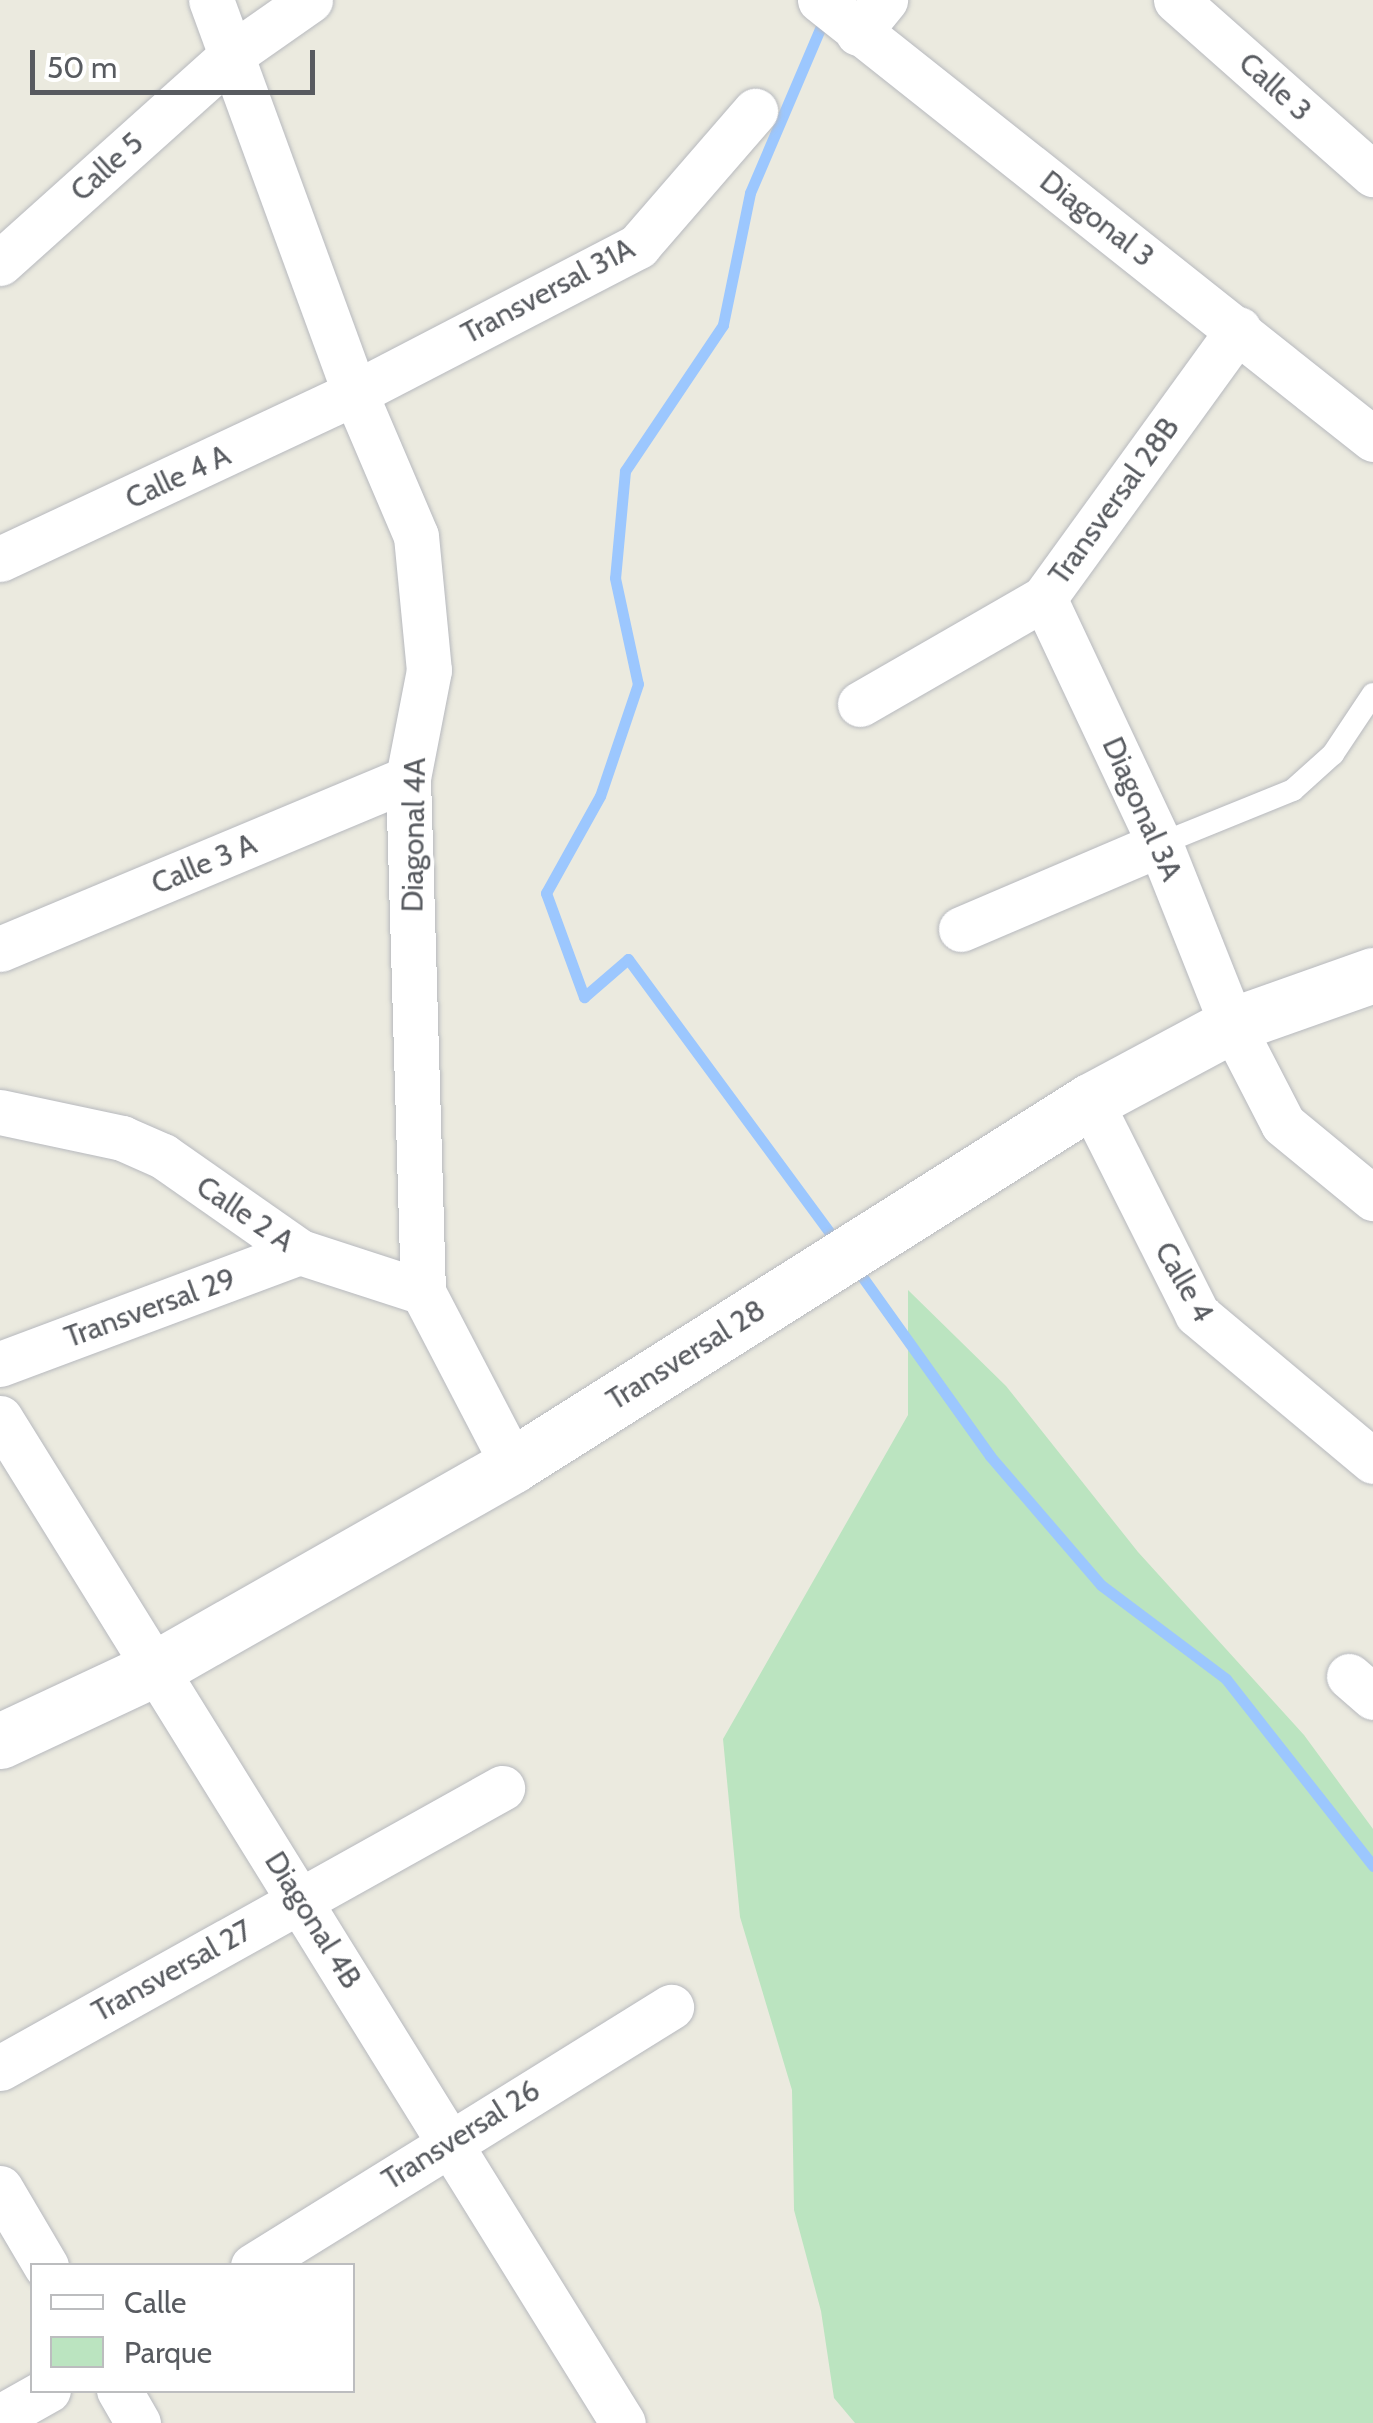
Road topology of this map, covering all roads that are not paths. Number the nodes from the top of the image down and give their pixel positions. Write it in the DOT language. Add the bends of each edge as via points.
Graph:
graph roads {
  1 [pos="211,0"];
  2 [pos="310,0"];
  3 [pos="1176,0"];
  4 [pos="851,13"];
  5 [pos="232,54"];
  6 [pos="756,111"];
  7 [pos="1373,174"];
  8 [pos="0,263"];
  9 [pos="1238,329"];
  10 [pos="355,393"];
  11 [pos="1373,439"];
  12 [pos="0,560"];
  13 [pos="1044,598"];
  14 [pos="1373,694"];
  15 [pos="860,704"];
  16 [pos="408,778"];
  17 [pos="1160,844"];
  18 [pos="961,929"];
  19 [pos="0,949"];
  20 [pos="1373,975"];
  21 [pos="1232,1025"];
  22 [pos="1090,1101"];
  23 [pos="0,1112"];
  24 [pos="1373,1198"];
  25 [pos="300,1252"];
  26 [pos="423,1292"];
  27 [pos="0,1364"];
  28 [pos="0,1418"];
  29 [pos="1373,1461"];
  30 [pos="513,1464"];
  31 [pos="156,1668"];
  32 [pos="0,1741"];
  33 [pos="502,1788"];
  34 [pos="299,1899"];
  35 [pos="672,2007"];
  36 [pos="0,2068"];
  37 [pos="451,2140"];
  38 [pos="0,2188"];
  39 [pos="44,2263"];
  40 [pos="258,2263"];
  41 [pos="43,2393"];
  42 [pos="122,2393"];
  43 [pos="0,2417"];
  44 [pos="612,2419"];
  45 [pos="138,2423"];
  1 -- 5 [label="street, Diagonal 4A"];
  2 -- 5 [label="street, Calle 5"];
  3 -- 7 [label="street, Calle 3"];
  4 -- 9 [label="street, Diagonal 3"];
  5 -- 8 [label="street, Calle 5"];
  5 -- 10 [label="street, Diagonal 4A"];
  6 -- 10 [label="street, Transversal 31A" via="638,246"];
  9 -- 11 [label="street, Diagonal 3"];
  9 -- 13 [label="street, Transversal 28B"];
  10 -- 12 [label="street, Calle 4 A"];
  10 -- 16 [label="street, Diagonal 4A" via="416,536 429,670"];
  13 -- 15 [label="street, Transversal 28B"];
  13 -- 17 [label="street, Diagonal 3A"];
  14 -- 17 [label="lane" via="1333,754 1293,790"];
  16 -- 19 [label="street, Calle 3 A"];
  16 -- 26 [label="street, Diagonal 4A"];
  17 -- 18 [label="street"];
  17 -- 21 [label="street, Diagonal 3A"];
  20 -- 21 [label="main road, Transversal 28"];
  21 -- 22 [label="main road, Transversal 28"];
  21 -- 24 [label="street, Diagonal 3A" via="1283,1124"];
  22 -- 29 [label="street, Calle 4" via="1197,1314"];
  22 -- 30 [label="main road, Transversal 28"];
  23 -- 25 [label="street, Calle 2 A" via="122,1138 163,1156"];
  25 -- 26 [label="street, Calle 2 A"];
  25 -- 27 [label="street, Transversal 29"];
  26 -- 30 [label="street"];
  28 -- 31 [label="street, Diagonal 4B"];
  30 -- 31 [label="main road, Transversal 28"];
  31 -- 32 [label="main road, Transversal 28"];
  31 -- 34 [label="street, Diagonal 4B"];
  33 -- 34 [label="street, Transversal 27"];
  34 -- 36 [label="street, Transversal 27"];
  34 -- 37 [label="street, Diagonal 4B"];
  35 -- 37 [label="street, Transversal 26"];
  37 -- 40 [label="street, Transversal 26"];
  37 -- 44 [label="street, Diagonal 4B"];
  38 -- 39 [label="street"];
  41 -- 43 [label="street"];
  42 -- 45 [label="street"];
}
